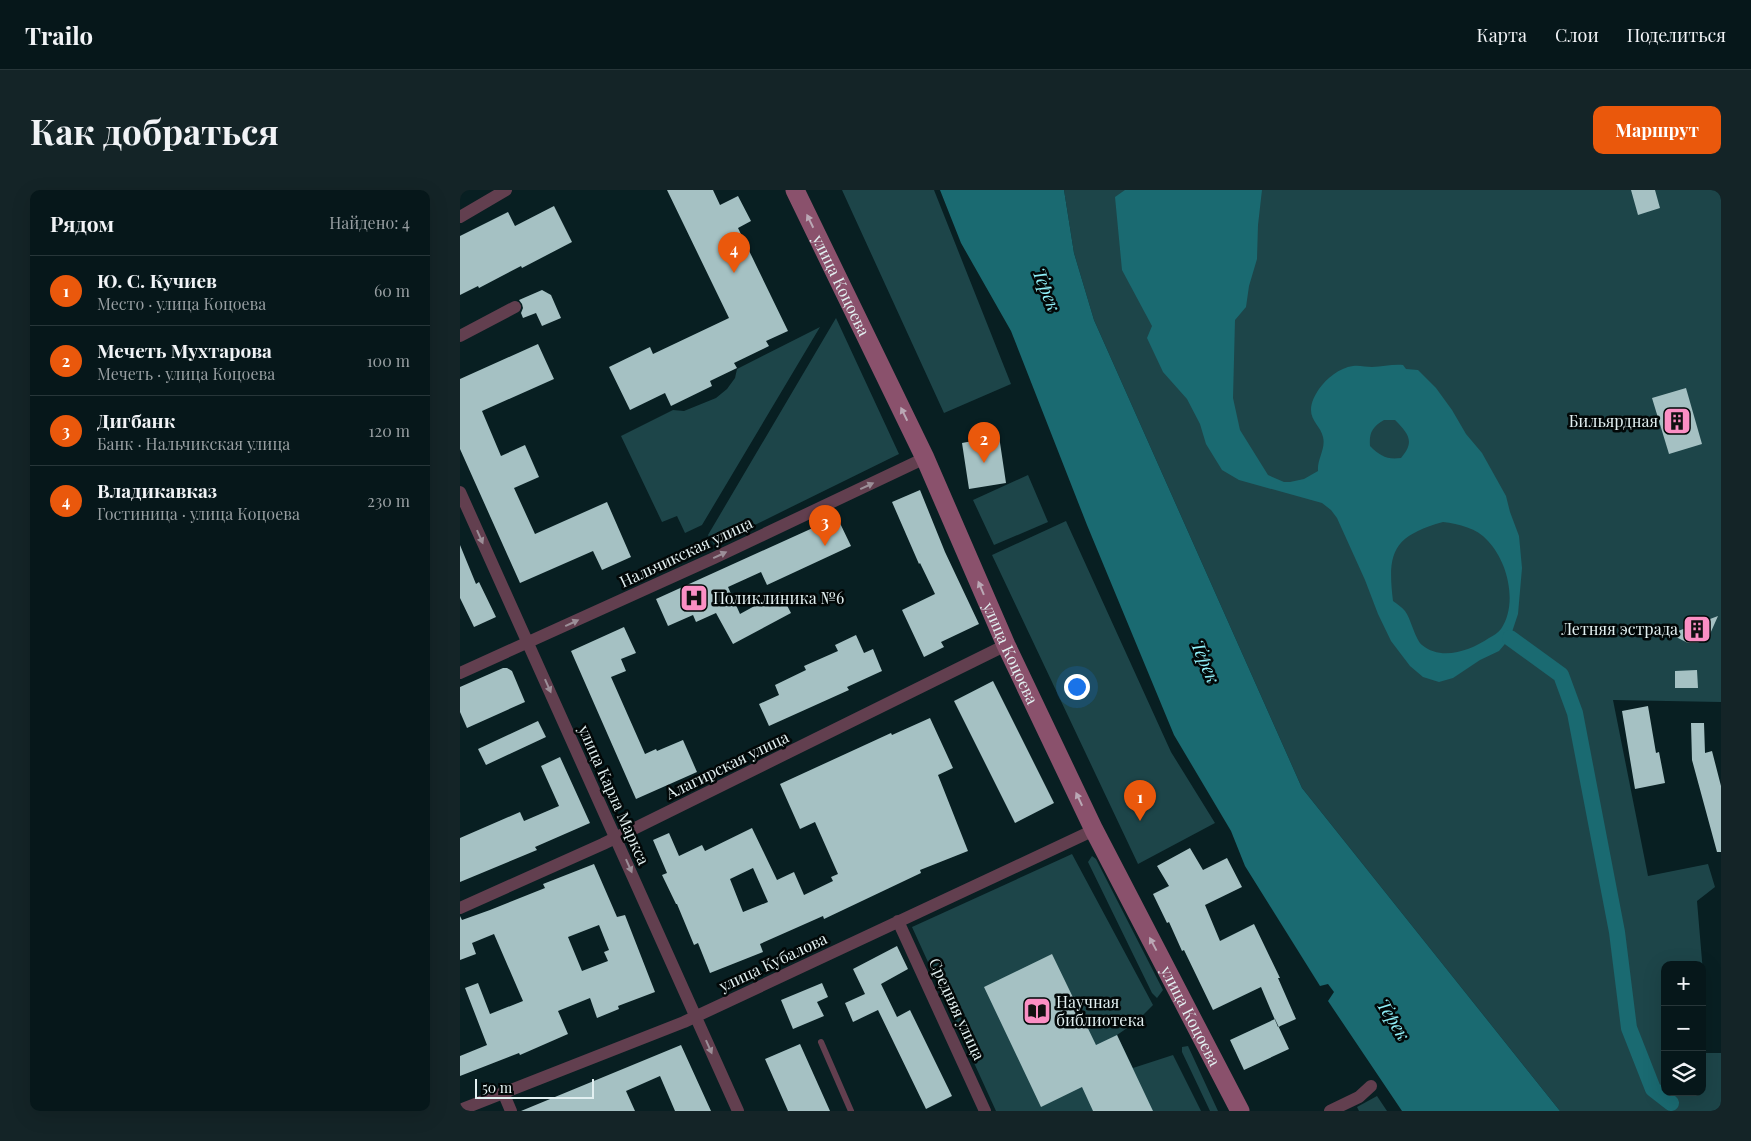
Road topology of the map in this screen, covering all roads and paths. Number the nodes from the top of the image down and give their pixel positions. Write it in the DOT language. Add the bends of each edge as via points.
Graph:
graph roads {
  1 [pos="506,190"];
  2 [pos="795,190"];
  3 [pos="460,217"];
  4 [pos="515,307"];
  5 [pos="460,336"];
  6 [pos="925,458"];
  7 [pos="460,492"];
  8 [pos="528,642"];
  9 [pos="1006,645"];
  10 [pos="460,673"];
  11 [pos="1094,830"];
  12 [pos="616,837"];
  13 [pos="460,908"];
  14 [pos="898,921"];
  15 [pos="695,1016"];
  16 [pos="821,1042"];
  17 [pos="1371,1086"];
  18 [pos="503,1092"];
  19 [pos="460,1110"];
  20 [pos="511,1111"];
  21 [pos="738,1111"];
  22 [pos="851,1111"];
  23 [pos="986,1111"];
  24 [pos="1240,1111"];
  25 [pos="1330,1111"];
  1 -- 3 [label="street"];
  6 -- 2 [label="street, улица Коцоева, one-way"];
  4 -- 5 [label="street"];
  8 -- 6 [label="street, Нальчикская улица, one-way"];
  9 -- 6 [label="street, улица Коцоева, one-way"];
  7 -- 8 [label="street, улица Карла Маркса, one-way"];
  8 -- 10 [label="street, Нальчикская улица"];
  8 -- 12 [label="street, улица Карла Маркса, one-way"];
  11 -- 9 [label="street, улица Коцоева, one-way"];
  9 -- 12 [label="street, Алагирская улица"];
  11 -- 14 [label="street, улица Кубалова"];
  24 -- 11 [label="street, улица Коцоева, one-way"];
  12 -- 13 [label="street, Алагирская улица"];
  12 -- 15 [label="street, улица Карла Маркса, one-way"];
  14 -- 15 [label="street, улица Кубалова"];
  14 -- 23 [label="street, Средняя улица"];
  15 -- 18 [label="street, улица Кубалова"];
  15 -- 21 [label="street, улица Карла Маркса, one-way"];
  16 -- 22 [label="lane"];
  17 -- 25 [label="street"];
  18 -- 19 [label="street, улица Кубалова"];
  18 -- 20 [label="street"];
}
